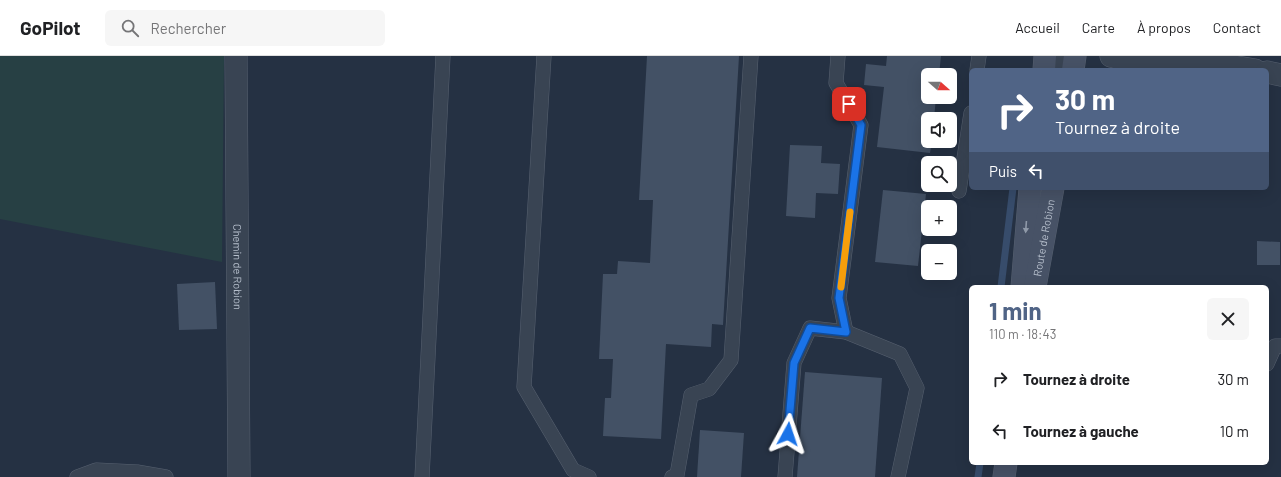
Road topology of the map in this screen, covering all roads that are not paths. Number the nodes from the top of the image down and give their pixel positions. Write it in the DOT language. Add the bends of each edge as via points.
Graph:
graph roads {
  1 [pos="236,56"];
  2 [pos="443,56"];
  3 [pos="544,56"];
  4 [pos="752,56"];
  5 [pos="838,56"];
  6 [pos="979,56"];
  7 [pos="1045,56"];
  8 [pos="1060,56"];
  9 [pos="1075,56"];
  10 [pos="1111,56"];
  11 [pos="977,68"];
  12 [pos="1044,68"];
  13 [pos="1059,68"];
  14 [pos="1073,68"];
  15 [pos="1243,68"];
  16 [pos="1269,72"];
  17 [pos="1281,74"];
  18 [pos="969,127"];
  19 [pos="1030,190"];
  20 [pos="1053,190"];
  21 [pos="960,191"];
  22 [pos="1022,285"];
  23 [pos="1035,285"];
  24 [pos="846,332"];
  25 [pos="1281,346"];
  26 [pos="1269,360"];
  27 [pos="1006,465"];
  28 [pos="77,477"];
  29 [pos="166,477"];
  30 [pos="239,477"];
  31 [pos="422,477"];
  32 [pos="590,477"];
  33 [pos="672,477"];
  34 [pos="785,477"];
  35 [pos="898,477"];
  36 [pos="1004,477"];
  1 -- 30 [label="street, Chemin de Robion"];
  2 -- 31 [label="lane"];
  3 -- 32 [label="lane" via="524,387 573,470"];
  4 -- 33 [label="lane" via="731,360 709,388 691,395 677,475"];
  5 -- 24 [label="lane" via="836,83 861,125 839,298"];
  6 -- 11 [label="lane"];
  7 -- 12 [label="main road"];
  8 -- 13 [label="lane"];
  9 -- 14 [label="main road"];
  10 -- 15 [label="street"];
  16 -- 17 [label="street"];
  18 -- 21 [label="lane"];
  19 -- 22 [label="main road, Route de Robion, one-way"];
  20 -- 23 [label="main road, Route de Robion"];
  24 -- 34 [label="lane" via="810,328 794,363"];
  24 -- 35 [label="lane" via="900,354 917,388"];
  25 -- 26 [label="lane" via="1275,346"];
  27 -- 36 [label="main road"];
  28 -- 29 [label="lane" via="96,470 137,472"];
}
